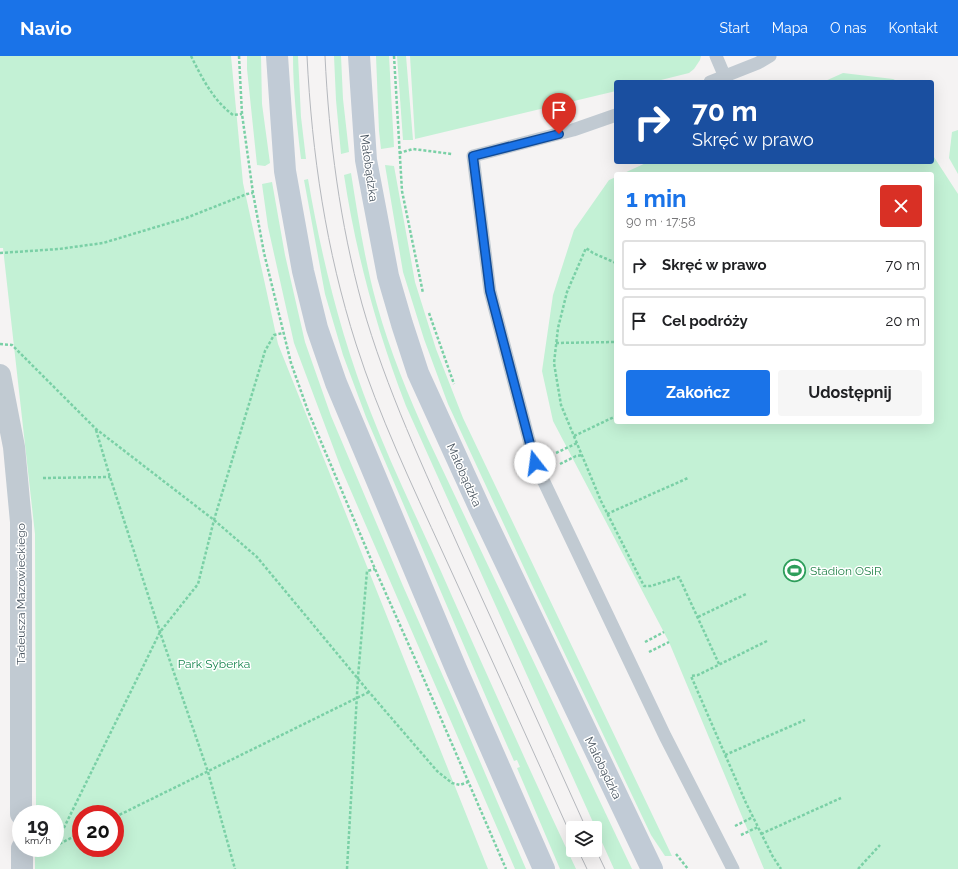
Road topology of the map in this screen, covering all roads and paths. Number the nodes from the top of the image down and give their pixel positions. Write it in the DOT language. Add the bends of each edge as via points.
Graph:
graph roads {
  1 [pos="191,56"];
  2 [pos="277,56"];
  3 [pos="359,56"];
  4 [pos="394,56"];
  5 [pos="716,56"];
  6 [pos="770,56"];
  7 [pos="724,77"];
  8 [pos="716,80"];
  9 [pos="242,114"];
  10 [pos="614,116"];
  11 [pos="399,153"];
  12 [pos="473,156"];
  13 [pos="253,193"];
  14 [pos="0,253"];
  15 [pos="614,262"];
  16 [pos="423,294"];
  17 [pos="427,309"];
  18 [pos="283,333"];
  19 [pos="614,342"];
  20 [pos="556,343"];
  21 [pos="0,344"];
  22 [pos="0,375"];
  23 [pos="456,388"];
  24 [pos="614,417"];
  25 [pos="96,429"];
  26 [pos="574,436"];
  27 [pos="577,443"];
  28 [pos="555,454"];
  29 [pos="582,455"];
  30 [pos="555,467"];
  31 [pos="110,478"];
  32 [pos="688,478"];
  33 [pos="17,479"];
  34 [pos="607,514"];
  35 [pos="214,520"];
  36 [pos="375,569"];
  37 [pos="746,594"];
  38 [pos="698,617"];
  39 [pos="160,632"];
  40 [pos="664,632"];
  41 [pos="768,641"];
  42 [pos="669,642"];
  43 [pos="639,645"];
  44 [pos="643,655"];
  45 [pos="719,664"];
  46 [pos="358,677"];
  47 [pos="369,692"];
  48 [pos="357,697"];
  49 [pos="805,720"];
  50 [pos="725,755"];
  51 [pos="208,772"];
  52 [pos="468,782"];
  53 [pos="841,798"];
  54 [pos="22,805"];
  55 [pos="75,805"];
  56 [pos="72,811"];
  57 [pos="124,813"];
  58 [pos="753,816"];
  59 [pos="733,827"];
  60 [pos="758,827"];
  61 [pos="761,834"];
  62 [pos="738,837"];
  63 [pos="72,838"];
  64 [pos="880,845"];
  65 [pos="675,852"];
  66 [pos="22,857"];
  67 [pos="22,869"];
  68 [pos="236,869"];
  69 [pos="347,869"];
  70 [pos="544,869"];
  71 [pos="652,869"];
  72 [pos="688,869"];
  73 [pos="732,869"];
  74 [pos="781,869"];
  75 [pos="858,869"];
  1 -- 9 [label="path" via="204,83 224,108 233,115"];
  2 -- 70 [label="street" via="285,171 303,271 317,328 336,383 457,671"];
  3 -- 71 [label="street, Małobądzka" via="366,160 388,276 418,373"];
  4 -- 11 [label="path"];
  5 -- 7 [label="lane"];
  6 -- 7 [label="lane"];
  7 -- 8 [label="lane"];
  10 -- 12 [label="lane" via="573,130"];
  11 -- 12 [label="path" via="413,149"];
  11 -- 16 [label="path" via="402,190"];
  12 -- 73 [label="lane" via="490,291 535,463 665,736"];
  13 -- 14 [label="path" via="186,218 103,243"];
  15 -- 20 [label="path" via="586,248 568,292"];
  17 -- 23 [label="path"];
  18 -- 35 [label="path" via="274,335 265,351"];
  19 -- 20 [label="path"];
  20 -- 26 [label="path" via="554,363 561,405"];
  21 -- 25 [label="path" via="12,345"];
  22 -- 33 [label="street, Tadeusza Mazowieckiego" via="14,446"];
  24 -- 26 [label="path"];
  25 -- 31 [label="path"];
  25 -- 35 [label="path"];
  26 -- 27 [label="path"];
  27 -- 28 [label="path"];
  27 -- 29 [label="path"];
  29 -- 30 [label="path"];
  29 -- 34 [label="path"];
  31 -- 33 [label="path"];
  31 -- 39 [label="path"];
  32 -- 34 [label="path"];
  33 -- 54 [label="street, Tadeusza Mazowieckiego" via="21,522"];
  34 -- 38 [label="path" via="644,586 679,577"];
  35 -- 39 [label="path" via="198,584"];
  35 -- 46 [label="path" via="257,556"];
  36 -- 46 [label="path" via="367,571"];
  37 -- 38 [label="path"];
  38 -- 45 [label="path"];
  39 -- 51 [label="path"];
  39 -- 55 [label="path"];
  40 -- 43 [label="path"];
  41 -- 45 [label="path"];
  42 -- 44 [label="path"];
  45 -- 50 [label="path" via="698,675 690,676"];
  46 -- 47 [label="path"];
  46 -- 48 [label="path"];
  47 -- 48 [label="path"];
  47 -- 52 [label="path" via="437,771 452,783 460,785"];
  48 -- 51 [label="path"];
  48 -- 69 [label="path"];
  49 -- 50 [label="path"];
  50 -- 58 [label="path"];
  51 -- 57 [label="path"];
  51 -- 68 [label="path"];
  53 -- 61 [label="path"];
  56 -- 63 [label="path" via="55,846"];
  58 -- 59 [label="path"];
  58 -- 60 [label="path"];
  60 -- 61 [label="path"];
  60 -- 62 [label="path"];
  61 -- 74 [label="path"];
  64 -- 75 [label="path"];
  65 -- 72 [label="path"];
  66 -- 67 [label="street"];
}
